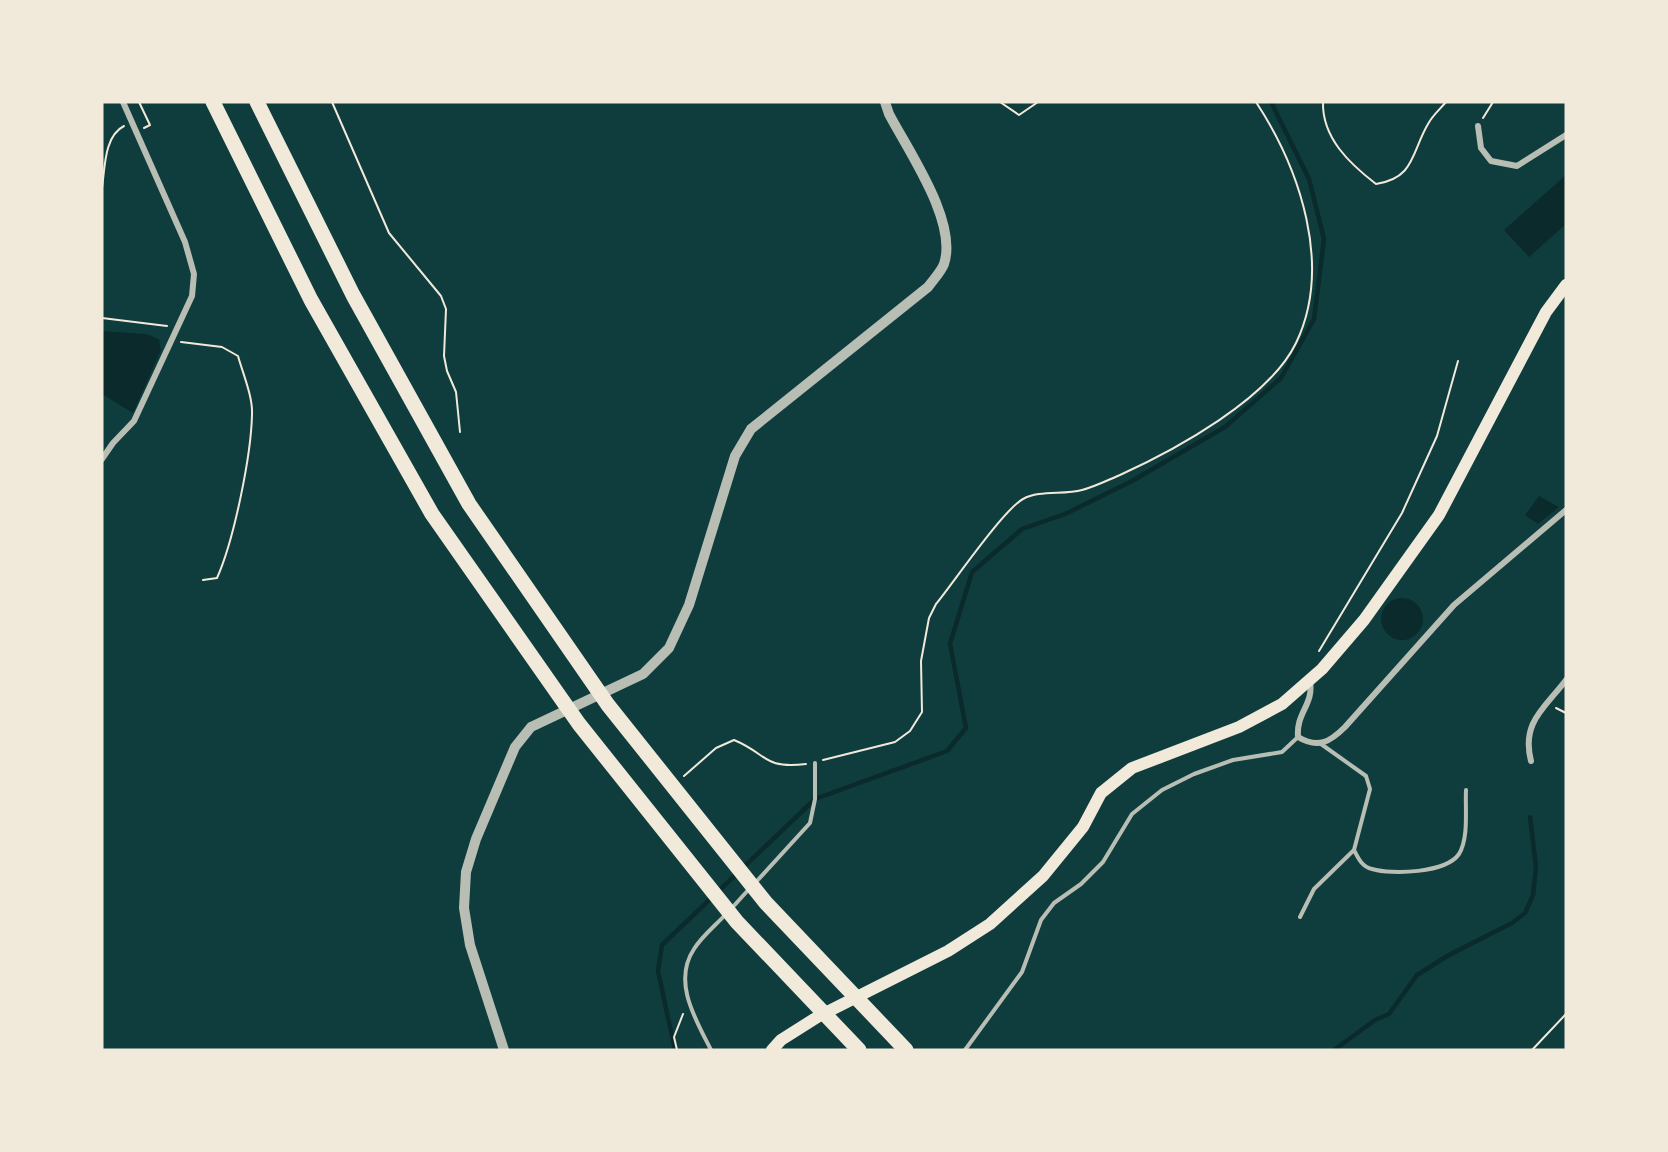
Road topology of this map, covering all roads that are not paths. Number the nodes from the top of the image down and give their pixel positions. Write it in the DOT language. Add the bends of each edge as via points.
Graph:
graph roads {
  1 [pos="123,102"];
  2 [pos="213,102"];
  3 [pos="257,102"];
  4 [pos="885,102"];
  5 [pos="1478,126"];
  6 [pos="1566,135"];
  7 [pos="1566,285"];
  8 [pos="102,459"];
  9 [pos="1566,510"];
  10 [pos="1309,680"];
  11 [pos="1566,680"];
  12 [pos="1298,737"];
  13 [pos="1321,744"];
  14 [pos="1531,761"];
  15 [pos="815,763"];
  16 [pos="1466,790"];
  17 [pos="1354,850"];
  18 [pos="1300,917"];
  19 [pos="504,1050"];
  20 [pos="711,1050"];
  21 [pos="772,1050"];
  22 [pos="859,1050"];
  23 [pos="906,1050"];
  24 [pos="965,1050"];
  1 -- 8 [label="street" via="185,242 194,274 192,296 134,421"];
  2 -- 22 [label="highway" via="310,300 432,514 594,742 737,922"];
  3 -- 23 [label="highway" via="353,295 469,504 608,705 766,903"];
  4 -- 19 [label="street" via="943,216 948,244 944,266 928,287 751,429 735,456 689,606 669,648 643,674 531,727 515,747 476,839 466,872 464,908 470,945"];
  5 -- 6 [label="street" via="1481,148 1491,161 1517,166"];
  7 -- 10 [label="main road" via="1546,312 1439,515 1364,620"];
  9 -- 13 [label="street" via="1454,605 1338,734"];
  10 -- 12 [label="street" via="1312,694 1300,713"];
  10 -- 21 [label="main road" via="1282,704 1239,727 1132,768 1101,793 1083,827 1043,876 990,924 948,951 819,1016"];
  11 -- 14 [label="street" via="1548,705 1537,712 1527,746"];
  12 -- 13 [label="street"];
  12 -- 24 [label="lane" via="1282,752 1233,760 1194,774 1162,790 1132,814 1103,862 1054,903 1041,920 1022,972"];
  13 -- 17 [label="lane" via="1366,776 1370,789"];
  15 -- 20 [label="lane" via="810,823 693,950 686,975 688,1002"];
  16 -- 17 [label="lane" via="1460,853 1446,866 1426,871 1371,869 1361,863"];
  17 -- 18 [label="lane" via="1314,889"];
}
